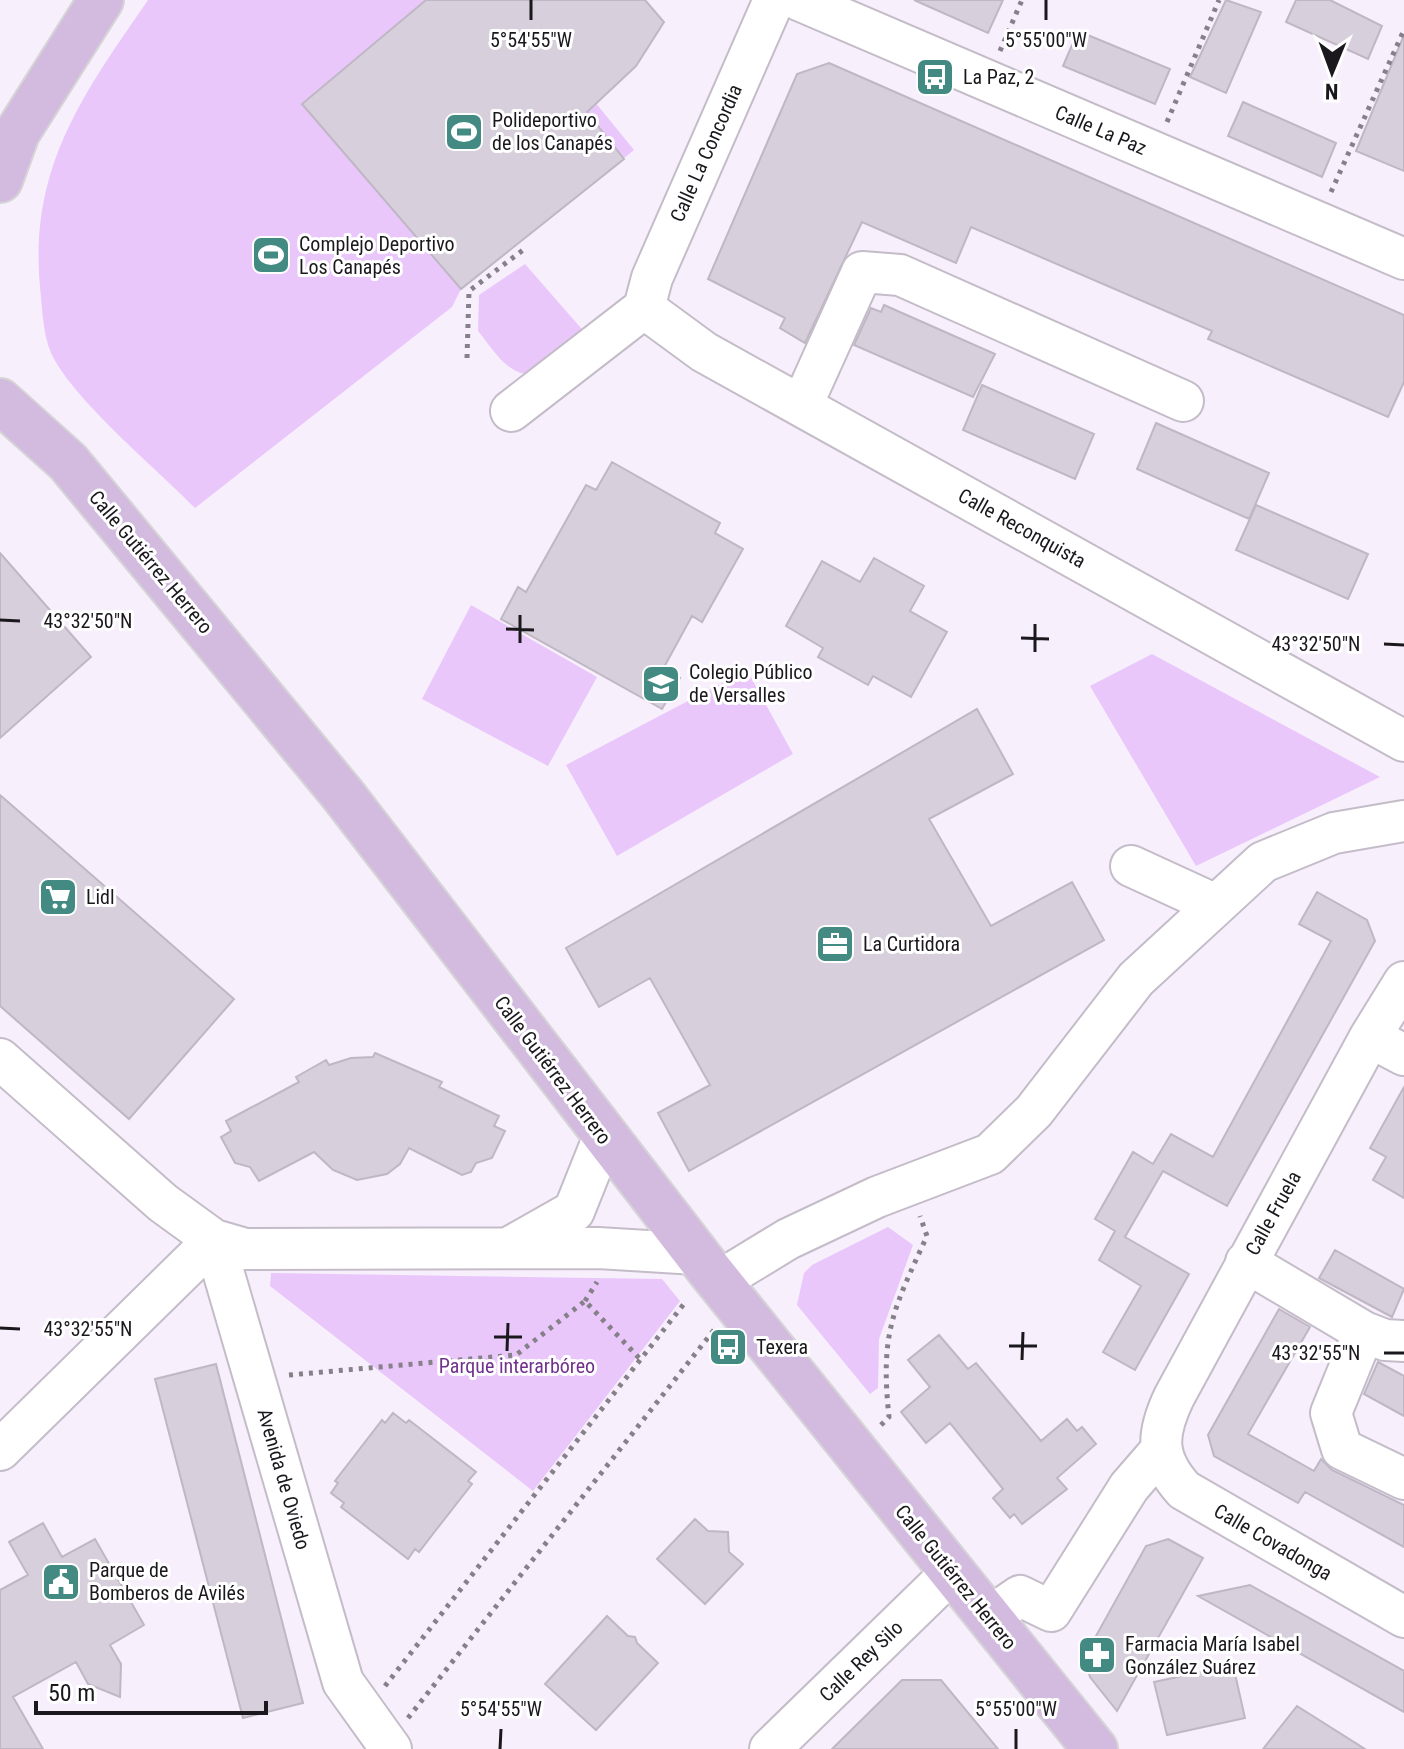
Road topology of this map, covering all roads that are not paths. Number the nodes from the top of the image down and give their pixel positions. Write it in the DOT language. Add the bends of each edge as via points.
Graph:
graph roads {
  1 [pos="101,0"];
  2 [pos="774,0"];
  3 [pos="799,0"];
  4 [pos="9,138"];
  5 [pos="0,180"];
  6 [pos="1404,259"];
  7 [pos="644,308"];
  8 [pos="0,401"];
  9 [pos="1183,401"];
  10 [pos="802,405"];
  11 [pos="511,411"];
  12 [pos="1404,741"];
  13 [pos="1404,821"];
  14 [pos="1131,866"];
  15 [pos="1216,905"];
  16 [pos="1404,982"];
  17 [pos="1370,1037"];
  18 [pos="1404,1055"];
  19 [pos="0,1059"];
  20 [pos="604,1136"];
  21 [pos="214,1240"];
  22 [pos="506,1249"];
  23 [pos="1246,1262"];
  24 [pos="715,1277"];
  25 [pos="1364,1332"];
  26 [pos="1404,1341"];
  27 [pos="0,1450"];
  28 [pos="1161,1450"];
  29 [pos="1404,1479"];
  30 [pos="952,1572"];
  31 [pos="1404,1617"];
  32 [pos="988,1618"];
  33 [pos="382,1736"];
  34 [pos="770,1749"];
  35 [pos="1095,1749"];
  1 -- 4 [label="main road"];
  2 -- 7 [label="street, Calle La Concordia" via="652,278"];
  3 -- 6 [label="street, Calle La Paz"];
  4 -- 5 [label="main road"];
  7 -- 10 [label="street, Calle Reconquista" via="704,352"];
  7 -- 11 [label="street"];
  8 -- 20 [label="main road, Calle Gutiérrez Herrero" via="68,462 239,666"];
  9 -- 10 [label="street" via="900,275 862,272"];
  10 -- 12 [label="street, Calle Reconquista"];
  13 -- 15 [label="street" via="1334,833 1263,862"];
  14 -- 15 [label="street"];
  15 -- 24 [label="street" via="1136,979 1034,1111 990,1154 788,1239"];
  16 -- 17 [label="street, Calle Fruela"];
  17 -- 18 [label="street"];
  17 -- 23 [label="street, Calle Fruela"];
  19 -- 21 [label="street" via="163,1203"];
  20 -- 22 [label="street" via="574,1211"];
  20 -- 24 [label="main road, Calle Gutiérrez Herrero"];
  21 -- 22 [label="street" via="278,1252"];
  21 -- 27 [label="street"];
  21 -- 33 [label="street, Avenida de Oviedo" via="343,1682"];
  22 -- 24 [label="street" via="598,1248"];
  23 -- 25 [label="street"];
  23 -- 28 [label="street, Calle Fruela" via="1162,1423"];
  24 -- 30 [label="main road, Calle Gutiérrez Herrero"];
  25 -- 26 [label="street"];
  25 -- 29 [label="street" via="1331,1413 1342,1449"];
  28 -- 31 [label="street, Calle Covadonga" via="1168,1472 1184,1490"];
  28 -- 32 [label="street" via="1129,1487 1051,1611 1020,1596"];
  30 -- 32 [label="main road, Calle Gutiérrez Herrero"];
  30 -- 34 [label="street, Calle Rey Silo"];
  32 -- 35 [label="main road, Calle Gutiérrez Herrero"];
}
